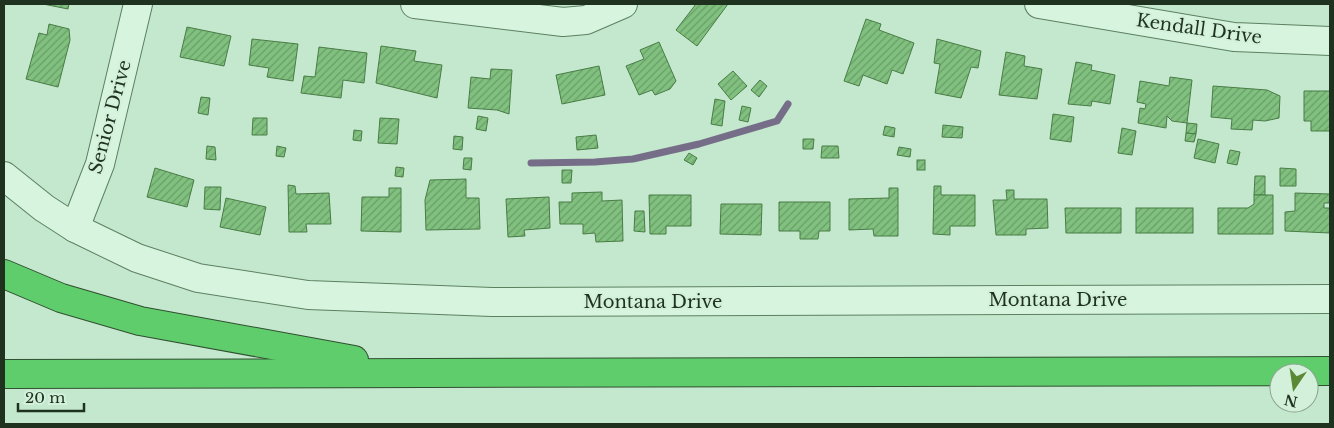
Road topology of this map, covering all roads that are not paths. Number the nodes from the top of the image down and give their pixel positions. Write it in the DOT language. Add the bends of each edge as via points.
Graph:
graph roads {
  1 [pos="138,4"];
  2 [pos="415,4"];
  3 [pos="624,4"];
  4 [pos="1039,4"];
  5 [pos="1330,40"];
  6 [pos="4,176"];
  7 [pos="75,228"];
  8 [pos="4,274"];
  9 [pos="1330,299"];
  10 [pos="1330,371"];
  11 [pos="427,373"];
  12 [pos="4,374"];
  1 -- 7 [label="street, Senior Drive" via="100,164"];
  2 -- 3 [label="street" via="563,22 586,20"];
  4 -- 5 [label="street, Kendall Drive" via="1234,37"];
  6 -- 7 [label="street, Montana Drive"];
  7 -- 9 [label="street, Montana Drive" via="137,258 198,278 269,290 369,299 492,302"];
  8 -- 11 [label="highway" via="61,298 140,321"];
  10 -- 11 [label="highway"];
  11 -- 12 [label="highway"];
}
